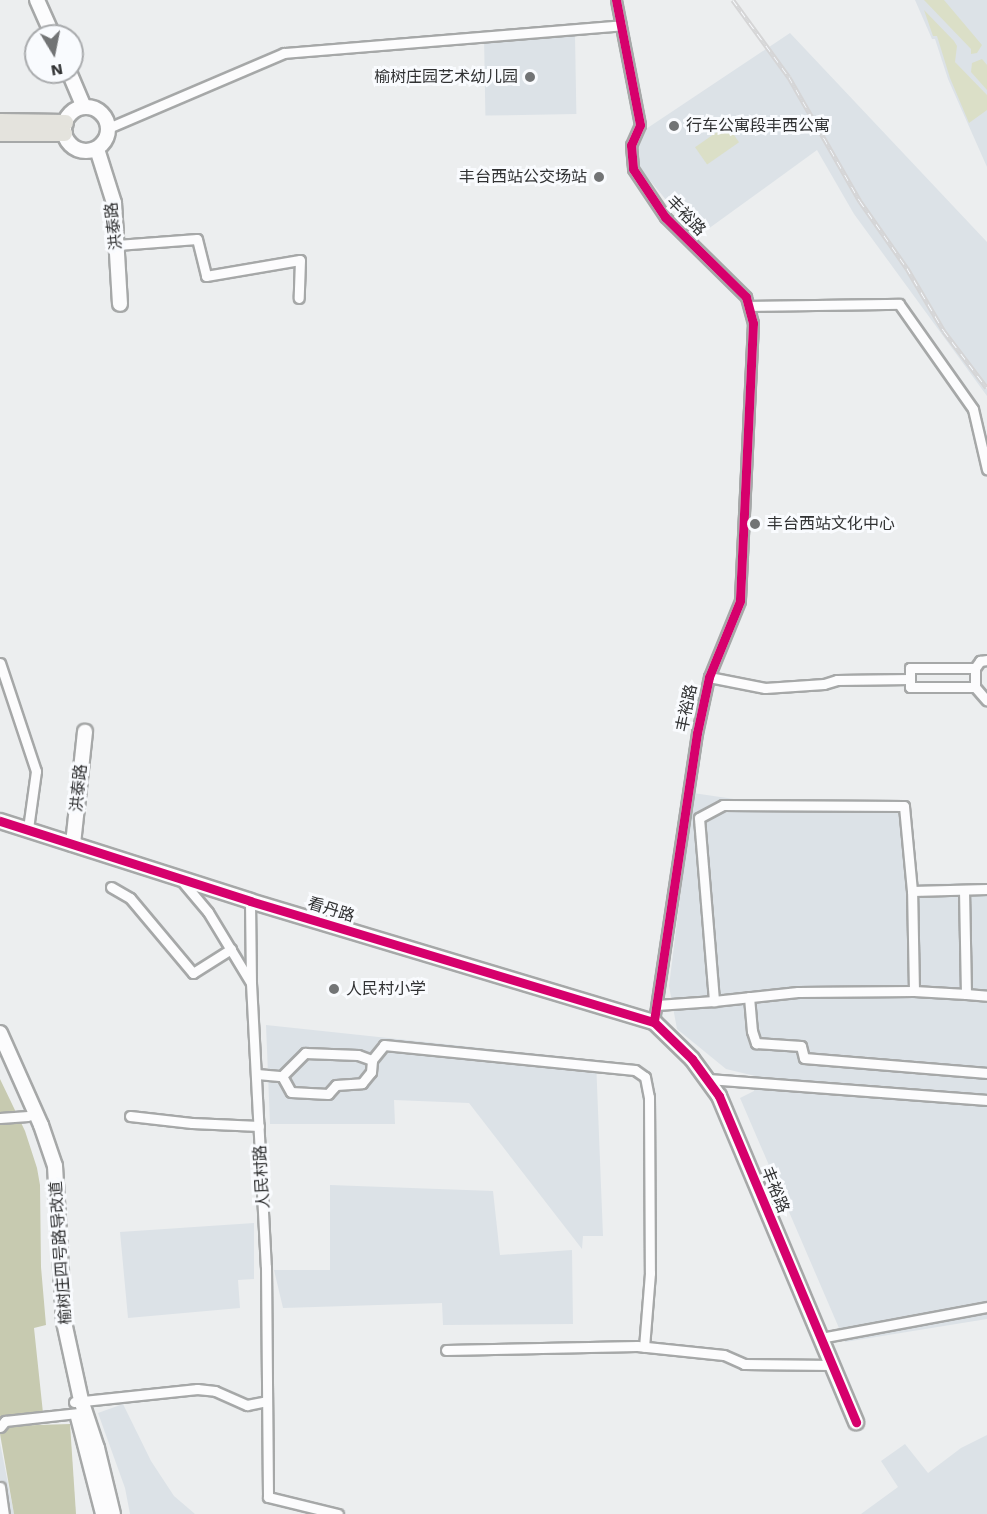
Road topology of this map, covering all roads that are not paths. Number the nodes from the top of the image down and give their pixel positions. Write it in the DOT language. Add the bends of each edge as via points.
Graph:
graph roads {
  1 [pos="37,0"];
  2 [pos="616,0"];
  3 [pos="48,24"];
  4 [pos="621,25"];
  5 [pos="74,84"];
  6 [pos="84,107"];
  7 [pos="0,121"];
  8 [pos="64,127"];
  9 [pos="108,128"];
  10 [pos="0,133"];
  11 [pos="97,149"];
  12 [pos="117,245"];
  13 [pos="299,298"];
  14 [pos="120,304"];
  15 [pos="750,306"];
  16 [pos="987,469"];
  17 [pos="987,660"];
  18 [pos="0,663"];
  19 [pos="975,668"];
  20 [pos="710,677"];
  21 [pos="910,679"];
  22 [pos="975,687"];
  23 [pos="987,701"];
  24 [pos="85,732"];
  25 [pos="0,821"];
  26 [pos="28,829"];
  27 [pos="74,844"];
  28 [pos="180,879"];
  29 [pos="111,887"];
  30 [pos="987,889"];
  31 [pos="964,890"];
  32 [pos="912,891"];
  33 [pos="250,901"];
  34 [pos="231,949"];
  35 [pos="251,983"];
  36 [pos="914,991"];
  37 [pos="966,994"];
  38 [pos="987,996"];
  39 [pos="749,997"];
  40 [pos="714,1001"];
  41 [pos="657,1005"];
  42 [pos="654,1022"];
  43 [pos="0,1033"];
  44 [pos="0,1052"];
  45 [pos="372,1060"];
  46 [pos="987,1073"];
  47 [pos="257,1074"];
  48 [pos="282,1076"];
  49 [pos="708,1079"];
  50 [pos="987,1100"];
  51 [pos="28,1116"];
  52 [pos="130,1116"];
  53 [pos="0,1118"];
  54 [pos="259,1126"];
  55 [pos="987,1307"];
  56 [pos="820,1338"];
  57 [pos="644,1347"];
  58 [pos="446,1350"];
  59 [pos="832,1365"];
  60 [pos="267,1401"];
  61 [pos="77,1405"];
  62 [pos="856,1422"];
  63 [pos="0,1427"];
  64 [pos="0,1487"];
  65 [pos="4,1514"];
  66 [pos="103,1514"];
  67 [pos="112,1514"];
  68 [pos="338,1514"];
  1 -- 3 [label="street"];
  2 -- 4 [label="street, 丰裕路"];
  4 -- 9 [label="street" via="284,53"];
  4 -- 15 [label="street, 丰裕路" via="640,125 631,146 633,169 664,217 741,290"];
  5 -- 6 [label="street"];
  6 -- 8 [label="street" via="72,111"];
  6 -- 9 [label="street" via="99,111"];
  7 -- 8 [label="main road"];
  8 -- 10 [label="main road"];
  8 -- 11 [label="street" via="70,145 90,152"];
  9 -- 11 [label="street" via="107,138"];
  11 -- 12 [label="street, 洪泰路" via="114,202"];
  12 -- 13 [label="street" via="197,239 206,276 300,260"];
  12 -- 14 [label="street, 洪泰路"];
  15 -- 16 [label="street" via="899,304 973,408"];
  15 -- 20 [label="street, 丰裕路" via="753,322 740,601"];
  17 -- 19 [label="street" via="980,661"];
  18 -- 26 [label="street" via="36,771"];
  19 -- 21 [label="street" via="910,668"];
  19 -- 22 [label="street"];
  20 -- 21 [label="street" via="765,688 837,680"];
  20 -- 41 [label="street, 丰裕路" via="690,775"];
  21 -- 22 [label="street" via="910,687"];
  22 -- 23 [label="street"];
  24 -- 27 [label="street, 洪泰路"];
  25 -- 26 [label="street, 看丹路"];
  26 -- 27 [label="street, 看丹路"];
  27 -- 28 [label="street, 看丹路"];
  28 -- 33 [label="street, 看丹路"];
  28 -- 34 [label="street, 人民村路" via="208,912"];
  29 -- 34 [label="street" via="130,898 193,973"];
  30 -- 31 [label="street"];
  31 -- 32 [label="street"];
  31 -- 37 [label="street"];
  32 -- 36 [label="street"];
  32 -- 40 [label="street" via="904,806 723,806 699,818"];
  33 -- 35 [label="street"];
  33 -- 42 [label="street, 看丹路"];
  34 -- 35 [label="street, 人民村路"];
  35 -- 47 [label="street, 人民村路"];
  36 -- 37 [label="street"];
  36 -- 39 [label="street" via="798,992"];
  37 -- 38 [label="street"];
  39 -- 40 [label="street"];
  39 -- 46 [label="street" via="756,1043 801,1046 804,1058"];
  40 -- 41 [label="street"];
  41 -- 42 [label="street, 丰裕路"];
  42 -- 49 [label="street, 丰裕路"];
  43 -- 61 [label="street, 榆树庄四号路导改道" via="55,1166 61,1300"];
  44 -- 51 [label="street, 榆树庄四号路导改道"];
  45 -- 48 [label="street" via="358,1055 305,1053"];
  45 -- 48 [label="street" via="371,1072 362,1083 336,1085 328,1094 291,1092"];
  45 -- 57 [label="street" via="384,1045 635,1070 645,1077 649,1097 650,1273"];
  47 -- 48 [label="street"];
  47 -- 54 [label="street, 人民村路"];
  49 -- 50 [label="street"];
  49 -- 56 [label="street, 丰裕路" via="728,1115"];
  51 -- 53 [label="street"];
  51 -- 61 [label="street, 榆树庄四号路导改道" via="49,1178 53,1301"];
  52 -- 54 [label="street"];
  54 -- 60 [label="street, 人民村路"];
  55 -- 56 [label="street"];
  56 -- 59 [label="street, 丰裕路"];
  57 -- 58 [label="street"];
  57 -- 59 [label="street" via="724,1355 744,1364"];
  59 -- 62 [label="street, 丰裕路"];
  60 -- 61 [label="street" via="247,1405 215,1391 197,1389"];
  60 -- 68 [label="street, 人民村路" via="268,1497"];
  61 -- 63 [label="street" via="5,1421"];
  61 -- 66 [label="street, 榆树庄四号路导改道"];
  61 -- 67 [label="street, 榆树庄四号路导改道" via="102,1466"];
  64 -- 65 [label="street"];
}
